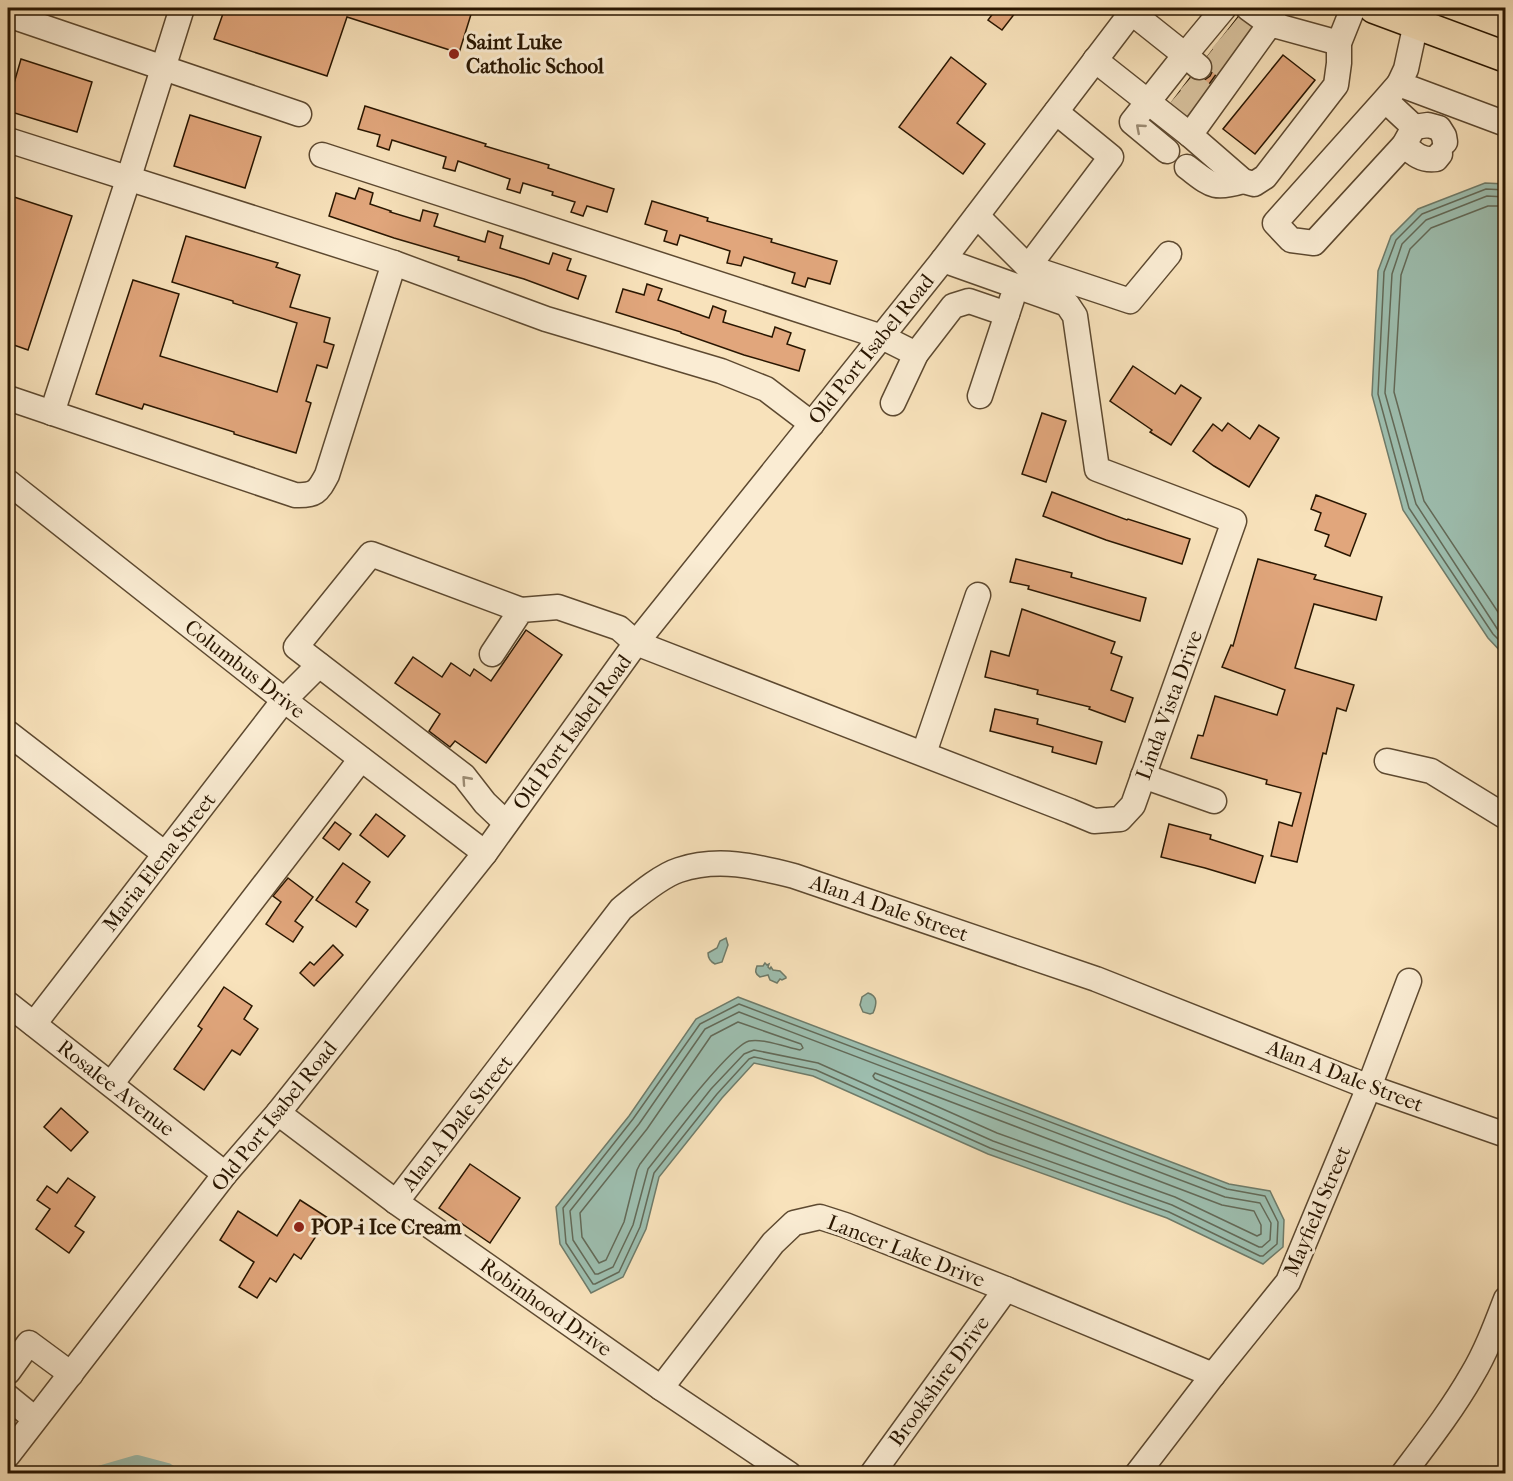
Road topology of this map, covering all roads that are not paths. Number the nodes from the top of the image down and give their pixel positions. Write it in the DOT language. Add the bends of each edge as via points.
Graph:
graph roads {
  1 [pos="182,8"];
  2 [pos="1353,8"];
  3 [pos="1374,8"];
  4 [pos="1133,10"];
  5 [pos="8,15"];
  6 [pos="1273,16"];
  7 [pos="1416,23"];
  8 [pos="1339,42"];
  9 [pos="1506,57"];
  10 [pos="1095,60"];
  11 [pos="1210,65"];
  12 [pos="163,68"];
  13 [pos="1392,92"];
  14 [pos="1056,112"];
  15 [pos="298,114"];
  16 [pos="1506,124"];
  17 [pos="1409,136"];
  18 [pos="8,140"];
  19 [pos="1442,148"];
  20 [pos="1167,151"];
  21 [pos="322,155"];
  22 [pos="1187,167"];
  23 [pos="128,180"];
  24 [pos="1243,181"];
  25 [pos="977,216"];
  26 [pos="1169,254"];
  27 [pos="943,260"];
  28 [pos="394,263"];
  29 [pos="1022,276"];
  30 [pos="1007,314"];
  31 [pos="882,337"];
  32 [pos="916,354"];
  33 [pos="980,396"];
  34 [pos="8,398"];
  35 [pos="892,403"];
  36 [pos="52,413"];
  37 [pos="812,424"];
  38 [pos="8,482"];
  39 [pos="978,595"];
  40 [pos="521,610"];
  41 [pos="636,643"];
  42 [pos="492,654"];
  43 [pos="325,669"];
  44 [pos="284,700"];
  45 [pos="8,733"];
  46 [pos="924,753"];
  47 [pos="361,759"];
  48 [pos="1387,761"];
  49 [pos="1143,776"];
  50 [pos="1214,801"];
  51 [pos="1506,817"];
  52 [pos="506,822"];
  53 [pos="485,853"];
  54 [pos="165,854"];
  55 [pos="1409,981"];
  56 [pos="8,1004"];
  57 [pos="34,1024"];
  58 [pos="111,1084"];
  59 [pos="1369,1087"];
  60 [pos="278,1113"];
  61 [pos="1506,1135"];
  62 [pos="225,1174"];
  63 [pos="396,1202"];
  64 [pos="1006,1289"];
  65 [pos="1506,1299"];
  66 [pos="8,1372"];
  67 [pos="70,1374"];
  68 [pos="1213,1375"];
  69 [pos="662,1388"];
  70 [pos="8,1397"];
  71 [pos="35,1419"];
  72 [pos="8,1455"];
  73 [pos="789,1473"];
  74 [pos="872,1473"];
  75 [pos="1137,1473"];
  76 [pos="1403,1473"];
  1 -- 12 [label="street"];
  2 -- 8 [label="street"];
  3 -- 7 [label="main road"];
  4 -- 10 [label="street, Old Port Isabel Road"];
  4 -- 11 [label="street"];
  5 -- 12 [label="street"];
  6 -- 8 [label="street"];
  6 -- 11 [label="street"];
  7 -- 9 [label="main road"];
  7 -- 13 [label="street" via="1406,69"];
  8 -- 24 [label="street" via="1336,85 1265,177 1254,184"];
  10 -- 11 [label="street"];
  10 -- 14 [label="street, Old Port Isabel Road"];
  20 -- 11 [label="street, one-way" via="1132,122"];
  11 -- 24 [label="street"];
  12 -- 15 [label="street"];
  12 -- 23 [label="street"];
  13 -- 16 [label="street"];
  13 -- 17 [label="street"];
  13 -- 17 [label="street" via="1275,223 1291,240 1314,243"];
  14 -- 25 [label="street, Old Port Isabel Road"];
  14 -- 29 [label="street" via="1111,157"];
  17 -- 19 [label="street" via="1416,156 1428,161 1436,159"];
  18 -- 23 [label="street"];
  21 -- 31 [label="street"];
  22 -- 24 [label="street" via="1211,185"];
  23 -- 28 [label="street"];
  23 -- 36 [label="street"];
  25 -- 27 [label="street, Old Port Isabel Road"];
  25 -- 29 [label="street"];
  26 -- 29 [label="street" via="1131,301"];
  27 -- 29 [label="street, Linda Vista Drive"];
  27 -- 31 [label="street, Old Port Isabel Road"];
  28 -- 36 [label="street" via="327,475 314,493 295,495"];
  28 -- 37 [label="street" via="546,319 721,371 766,389"];
  29 -- 30 [label="street"];
  29 -- 49 [label="street, Linda Vista Drive" via="1067,304 1075,316 1097,469 1234,521"];
  30 -- 32 [label="street" via="969,301 953,306"];
  30 -- 33 [label="street"];
  31 -- 32 [label="street"];
  31 -- 37 [label="street, Old Port Isabel Road"];
  32 -- 35 [label="street"];
  34 -- 36 [label="street"];
  37 -- 41 [label="street, Old Port Isabel Road"];
  38 -- 44 [label="street, Columbus Drive"];
  39 -- 46 [label="street"];
  40 -- 41 [label="street, Linda Vista Drive" via="558,607 619,628"];
  40 -- 42 [label="street"];
  40 -- 43 [label="street" via="371,554 296,647"];
  41 -- 46 [label="street, Linda Vista Drive"];
  41 -- 52 [label="street, Old Port Isabel Road"];
  43 -- 44 [label="street, Maria Elena Street"];
  52 -- 43 [label="street, one-way" via="464,776"];
  44 -- 47 [label="street, Columbus Drive"];
  44 -- 54 [label="street, Maria Elena Street"];
  45 -- 54 [label="street"];
  46 -- 49 [label="street, Linda Vista Drive" via="1094,821 1120,819 1133,805"];
  47 -- 53 [label="street, Columbus Drive"];
  47 -- 58 [label="street"];
  48 -- 51 [label="street" via="1431,771"];
  49 -- 50 [label="street"];
  52 -- 53 [label="street, Old Port Isabel Road"];
  53 -- 60 [label="street, Old Port Isabel Road"];
  54 -- 57 [label="street, Maria Elena Street"];
  55 -- 59 [label="street, Mayfield Street"];
  56 -- 57 [label="street, Rosalee Avenue"];
  57 -- 58 [label="street, Rosalee Avenue"];
  58 -- 62 [label="street, Rosalee Avenue"];
  59 -- 61 [label="street, Alan A Dale Street"];
  59 -- 63 [label="street, Alan A Dale Street" via="1085,975 794,876 752,865 715,863 678,870 621,909"];
  59 -- 68 [label="street, Mayfield Street" via="1288,1282"];
  60 -- 62 [label="street, Old Port Isabel Road"];
  60 -- 63 [label="street, Robinhood Drive"];
  62 -- 67 [label="street, Old Port Isabel Road"];
  63 -- 69 [label="street, Robinhood Drive"];
  64 -- 68 [label="street, Lancer Lake Drive"];
  64 -- 69 [label="street, Lancer Lake Drive" via="837,1222 820,1217 794,1223 773,1243"];
  64 -- 74 [label="street, Brookshire Drive"];
  65 -- 76 [label="street" via="1474,1373 1449,1414"];
  66 -- 67 [label="street" via="29,1343"];
  67 -- 71 [label="street, Old Port Isabel Road"];
  68 -- 75 [label="street, Mayfield Street"];
  69 -- 73 [label="street, Robinhood Drive"];
  70 -- 71 [label="street"];
  71 -- 72 [label="street, Old Port Isabel Road"];
}
